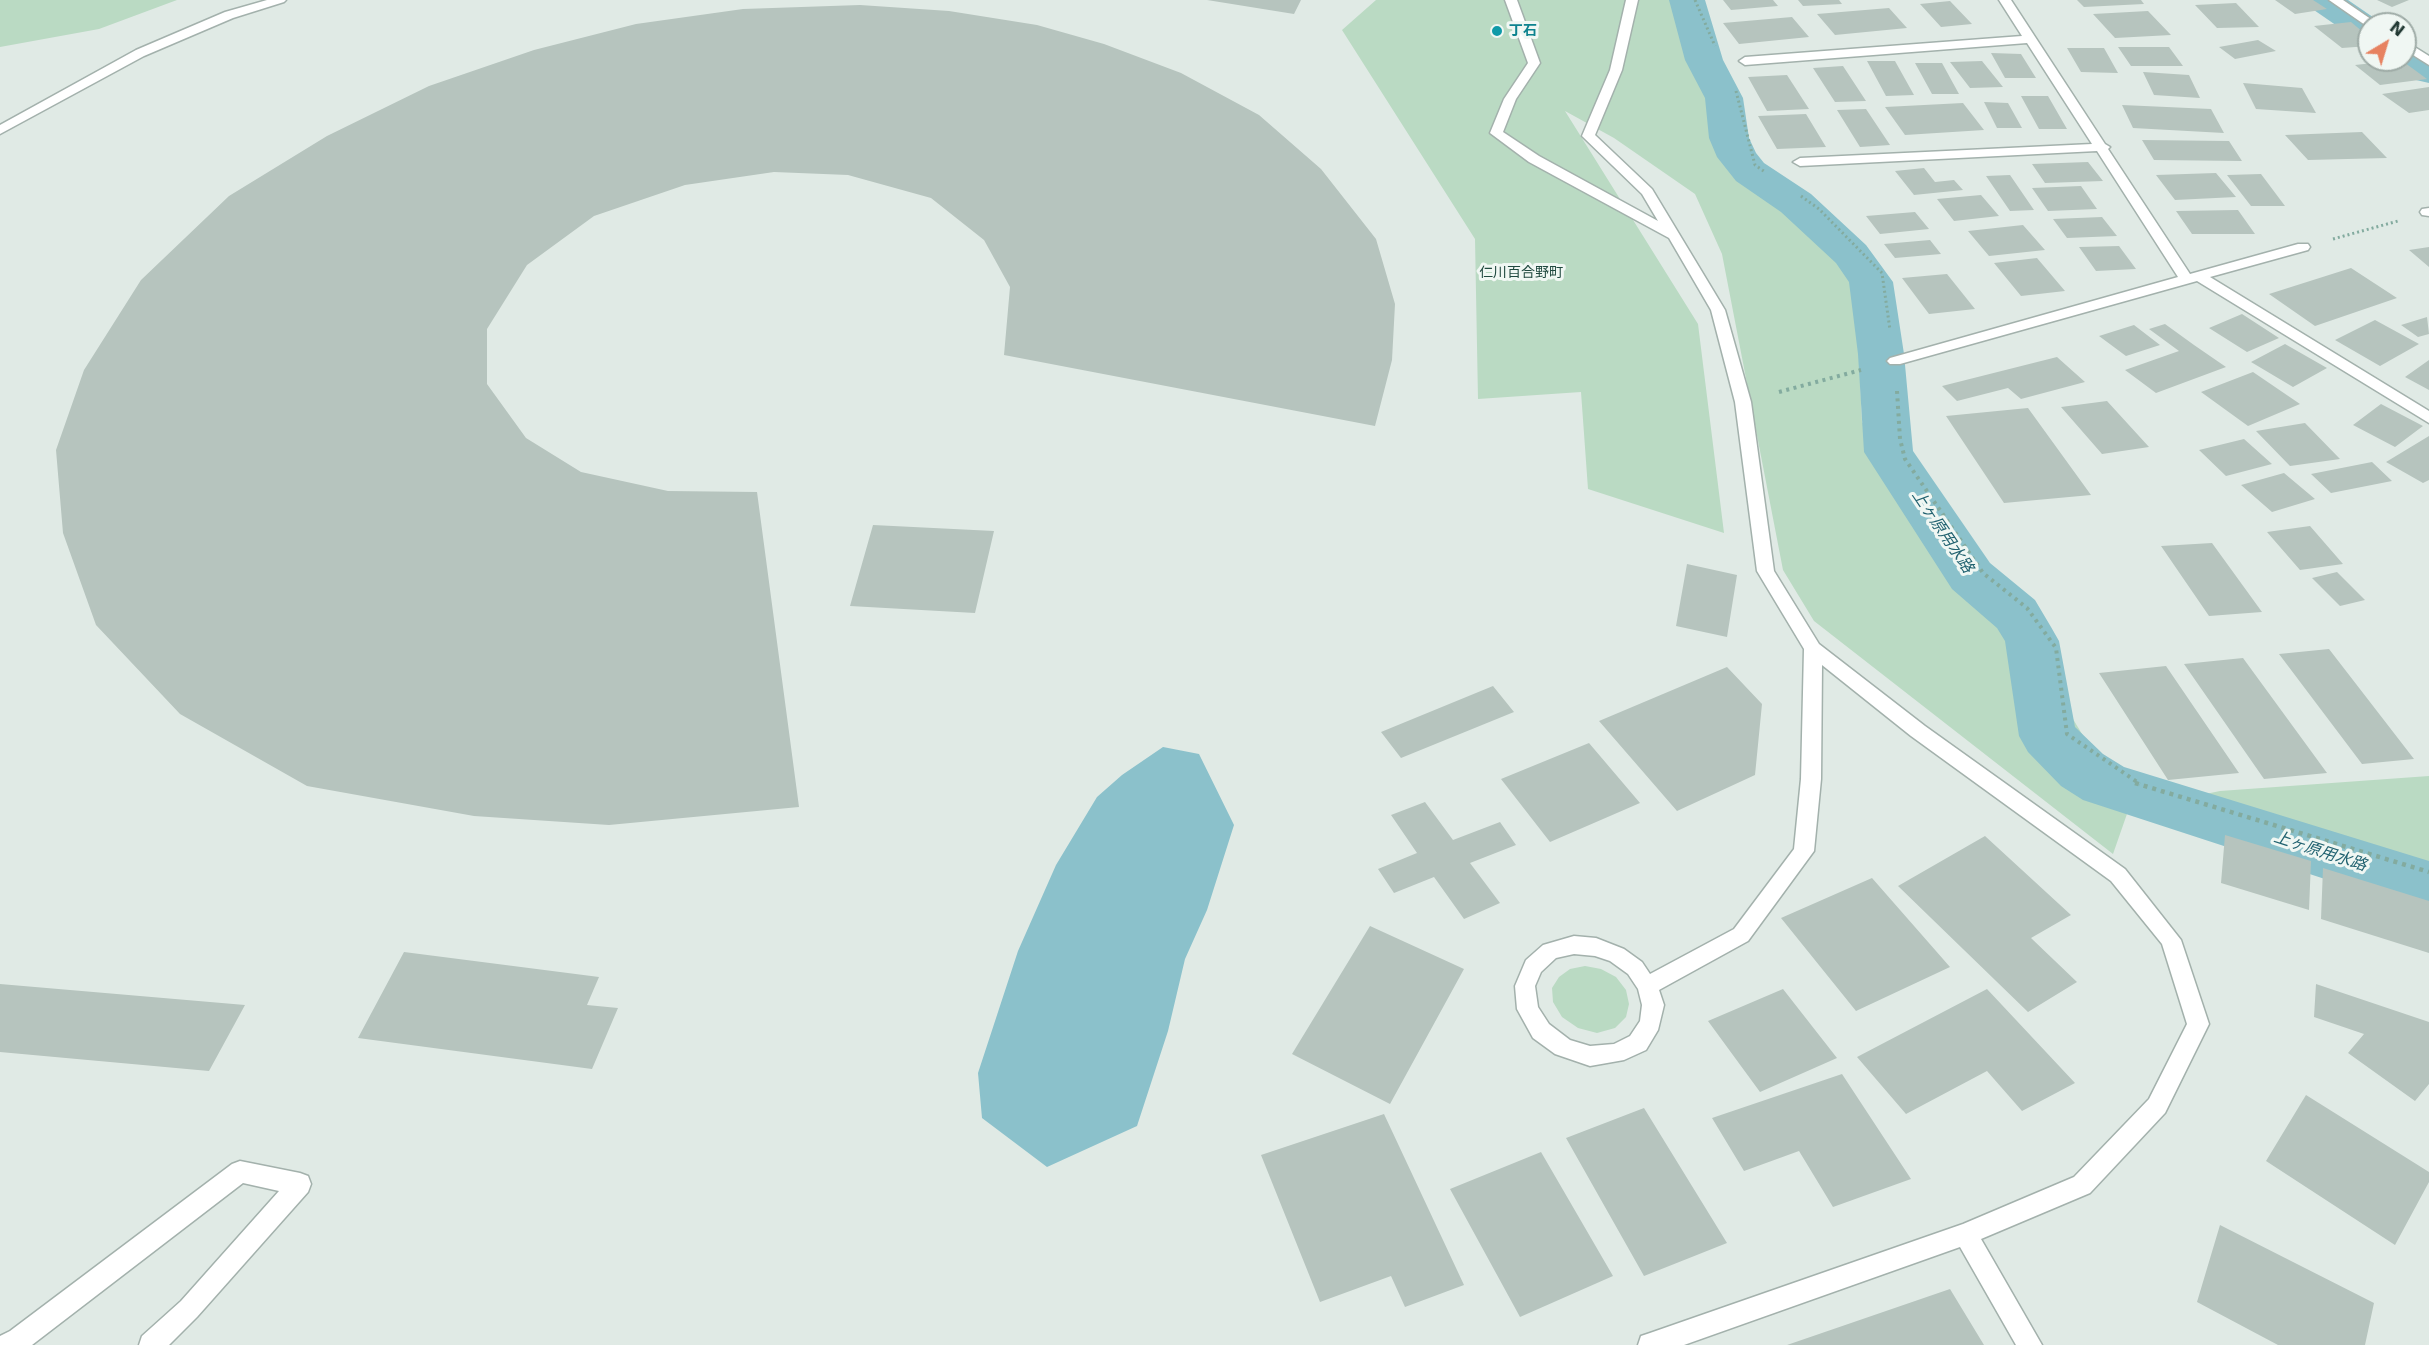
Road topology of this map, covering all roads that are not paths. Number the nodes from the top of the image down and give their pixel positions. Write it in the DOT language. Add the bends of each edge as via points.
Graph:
graph roads {
  1 [pos="280,0"];
  2 [pos="1511,0"];
  3 [pos="1632,0"];
  4 [pos="2005,0"];
  5 [pos="2335,0"];
  6 [pos="2357,14"];
  7 [pos="2031,39"];
  8 [pos="1745,62"];
  9 [pos="0,130"];
  10 [pos="2103,147"];
  11 [pos="1800,162"];
  12 [pos="1674,236"];
  13 [pos="2303,247"];
  14 [pos="2193,278"];
  15 [pos="1895,361"];
  16 [pos="2429,418"];
  17 [pos="1813,650"];
  18 [pos="1647,986"];
  19 [pos="1965,1234"];
  20 [pos="8,1345"];
  21 [pos="151,1345"];
  22 [pos="1650,1345"];
  23 [pos="2030,1345"];
  1 -- 9 [label="street" via="229,15 140,53"];
  2 -- 12 [label="street" via="1534,63 1510,99 1496,133 1534,159"];
  3 -- 12 [label="street" via="1616,70 1588,136 1647,192"];
  4 -- 7 [label="street"];
  5 -- 6 [label="street"];
  7 -- 8 [label="street"];
  7 -- 10 [label="street"];
  10 -- 11 [label="street"];
  10 -- 14 [label="street"];
  12 -- 17 [label="street" via="1718,310 1743,402 1766,571"];
  13 -- 14 [label="street"];
  14 -- 15 [label="street"];
  14 -- 16 [label="street"];
  17 -- 18 [label="street" via="1811,779 1804,851 1741,935"];
  17 -- 19 [label="street" via="2118,875 2171,940 2198,1024 2157,1106 2082,1185"];
  18 -- 18 [label="street" via="1653,1005 1650,1023 1638,1043 1616,1053 1590,1056 1563,1047 1541,1031 1528,1009 1525,986 1533,966 1550,951 1574,945 1596,947 1617,955 1635,968"];
  19 -- 22 [label="street"];
  19 -- 23 [label="street"];
  20 -- 21 [label="street" via="240,1172 300,1184 189,1309"];
}
